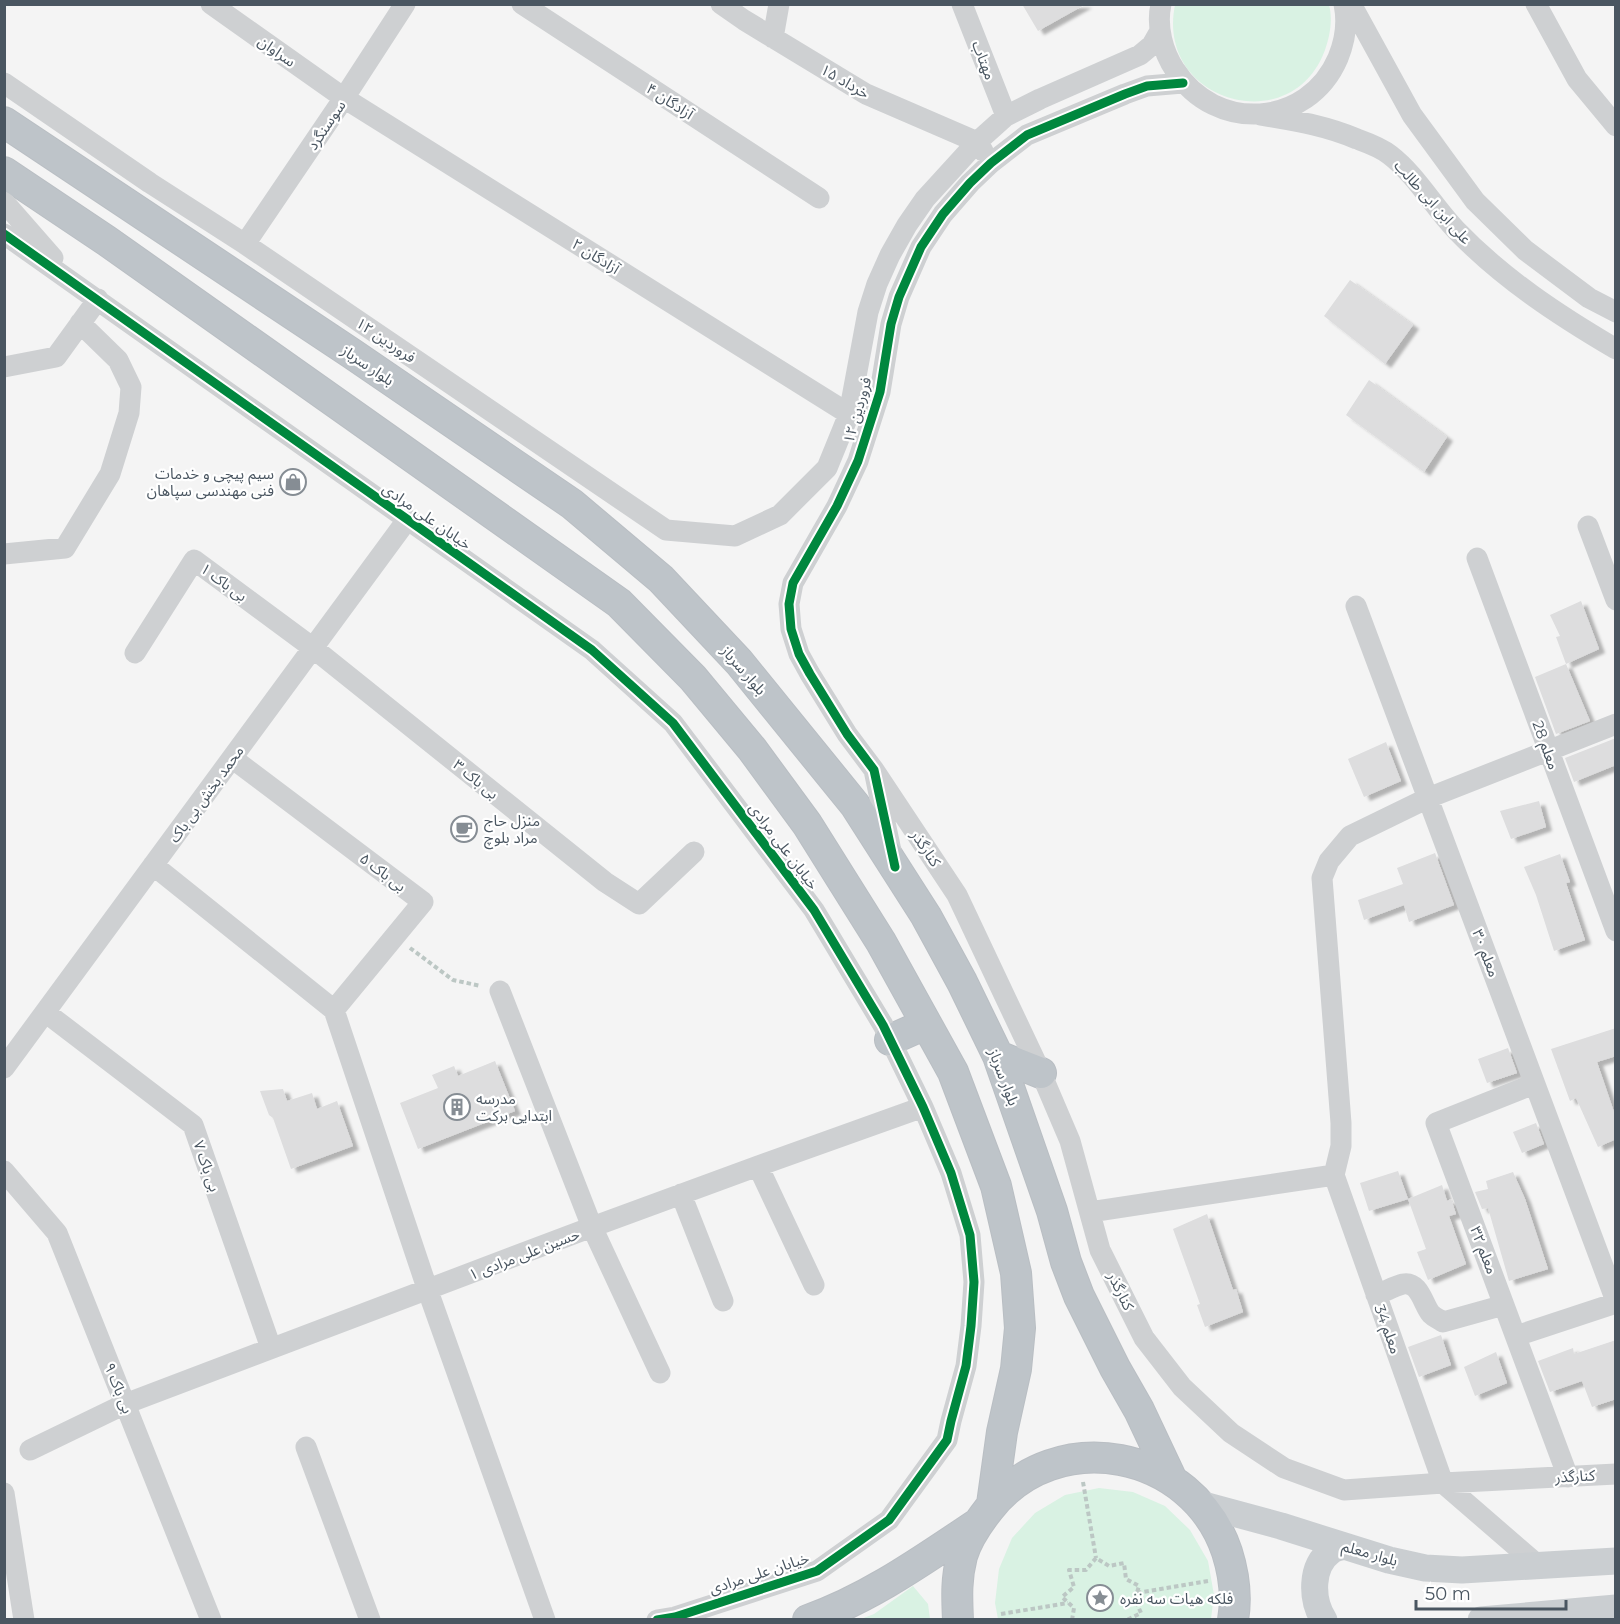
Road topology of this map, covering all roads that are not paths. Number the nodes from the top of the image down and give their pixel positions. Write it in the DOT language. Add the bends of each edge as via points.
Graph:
graph roads {
  1 [pos="210,4"];
  2 [pos="405,4"];
  3 [pos="522,4"];
  4 [pos="721,4"];
  5 [pos="779,4"];
  6 [pos="962,4"];
  7 [pos="1161,4"];
  8 [pos="1344,4"];
  9 [pos="1351,4"];
  10 [pos="1536,4"];
  11 [pos="1160,31"];
  12 [pos="773,38"];
  13 [pos="4,83"];
  14 [pos="1183,83"];
  15 [pos="344,98"];
  16 [pos="1260,115"];
  17 [pos="1006,116"];
  18 [pos="4,122"];
  19 [pos="1616,126"];
  20 [pos="977,142"];
  21 [pos="991,163"];
  22 [pos="4,172"];
  23 [pos="86,177"];
  24 [pos="150,183"];
  25 [pos="819,198"];
  26 [pos="4,202"];
  27 [pos="4,234"];
  28 [pos="245,244"];
  29 [pos="75,283"];
  30 [pos="98,299"];
  31 [pos="1616,312"];
  32 [pos="80,323"];
  33 [pos="1616,349"];
  34 [pos="4,367"];
  35 [pos="849,414"];
  36 [pos="407,520"];
  37 [pos="1588,526"];
  38 [pos="4,554"];
  39 [pos="1477,558"];
  40 [pos="1616,600"];
  41 [pos="1356,606"];
  42 [pos="313,648"];
  43 [pos="135,653"];
  44 [pos="1616,724"];
  45 [pos="1548,750"];
  46 [pos="232,758"];
  47 [pos="874,770"];
  48 [pos="1428,798"];
  49 [pos="694,852"];
  50 [pos="153,865"];
  51 [pos="895,867"];
  52 [pos="1616,931"];
  53 [pos="500,990"];
  54 [pos="334,1010"];
  55 [pos="45,1012"];
  56 [pos="926,1024"];
  57 [pos="890,1040"];
  58 [pos="998,1056"];
  59 [pos="4,1068"];
  60 [pos="1041,1073"];
  61 [pos="1534,1084"];
  62 [pos="923,1107"];
  63 [pos="758,1166"];
  64 [pos="4,1171"];
  65 [pos="1334,1175"];
  66 [pos="681,1194"];
  67 [pos="1090,1212"];
  68 [pos="592,1227"];
  69 [pos="1610,1269"];
  70 [pos="814,1285"];
  71 [pos="428,1290"];
  72 [pos="1376,1295"];
  73 [pos="723,1301"];
  74 [pos="1616,1302"];
  75 [pos="1504,1305"];
  76 [pos="1516,1336"];
  77 [pos="271,1348"];
  78 [pos="660,1373"];
  79 [pos="125,1404"];
  80 [pos="306,1447"];
  81 [pos="30,1450"];
  82 [pos="1616,1474"];
  83 [pos="1568,1477"];
  84 [pos="1172,1479"];
  85 [pos="1443,1483"];
  86 [pos="4,1493"];
  87 [pos="1200,1504"];
  88 [pos="985,1514"];
  89 [pos="1344,1546"];
  90 [pos="1616,1561"];
  91 [pos="1540,1567"];
  92 [pos="1616,1608"];
  93 [pos="24,1620"];
  94 [pos="211,1620"];
  95 [pos="370,1620"];
  96 [pos="545,1620"];
  97 [pos="657,1620"];
  98 [pos="808,1620"];
  99 [pos="958,1620"];
  100 [pos="1233,1620"];
  101 [pos="1324,1620"];
  102 [pos="1481,1620"];
  1 -- 15 [label="street, سراوان"];
  2 -- 15 [label="street, سوسنگرد"];
  3 -- 25 [label="street, آزادگان ۴"];
  4 -- 12 [label="street, ۱۵ خرداد"];
  5 -- 12 [label="street"];
  6 -- 17 [label="street, مهتاب"];
  7 -- 11 [label="street"];
  8 -- 16 [label="street" via="1344,44 1332,71 1313,93 1288,108"];
  9 -- 31 [label="street" via="1412,115 1476,201 1526,250 1589,298"];
  10 -- 19 [label="street" via="1577,79"];
  11 -- 14 [label="street" via="1167,59"];
  11 -- 17 [label="street, ۱۲ فروردین" via="1140,55"];
  12 -- 20 [label="street, ۱۵ خرداد" via="866,94"];
  13 -- 24 [label="street, ۱۲ فروردین"];
  14 -- 16 [label="street" via="1205,102 1231,113"];
  14 -- 21 [label="street, ۱۲ فروردین" via="1147,86 1125,94 1027,135"];
  15 -- 28 [label="street, سوسنگرد"];
  15 -- 35 [label="street, آزادگان ۲"];
  16 -- 33 [label="street, علی ابن ابی طالب" via="1334,129 1390,155 1455,230 1509,279 1563,318"];
  17 -- 20 [label="street, ۱۲ فروردین"];
  18 -- 23 [label="highway, بلوار سرباز"];
  20 -- 21 [label="street"];
  20 -- 35 [label="street, ۱۲ فروردین" via="925,199 890,255 868,312"];
  21 -- 47 [label="street, ۱۲ فروردین" via="943,214 921,247 891,324 880,393 858,461 794,583 789,604 799,654 847,734"];
  22 -- 56 [label="highway" via="619,603 693,678 752,749 800,815 881,942"];
  23 -- 24 [label="street"];
  23 -- 51 [label="highway, بلوار سرباز" via="572,504 661,579 739,662 855,805"];
  24 -- 28 [label="street, ۱۲ فروردین"];
  26 -- 29 [label="street"];
  27 -- 29 [label="street, خیابان علی مرادی"];
  28 -- 35 [label="street, ۱۲ فروردین" via="666,530 735,536 780,515 827,468"];
  29 -- 30 [label="street, خیابان علی مرادی"];
  30 -- 32 [label="street"];
  30 -- 36 [label="street, خیابان علی مرادی"];
  32 -- 34 [label="street" via="56,357"];
  32 -- 38 [label="street" via="118,360 131,387 129,413 110,474 64,548"];
  36 -- 42 [label="street, محمد بخش بی باک"];
  36 -- 57 [label="street, خیابان علی مرادی" via="592,650 673,723 813,910"];
  37 -- 40 [label="street"];
  39 -- 45 [label="street, معلم 28"];
  41 -- 48 [label="street, معلم ۳۰"];
  42 -- 43 [label="street, بی باک ۱" via="194,560"];
  42 -- 46 [label="street, محمد بخش بی باک"];
  42 -- 49 [label="street, بی باک ۳" via="604,882 639,904"];
  44 -- 45 [label="street"];
  45 -- 48 [label="street"];
  45 -- 52 [label="street, معلم 28"];
  46 -- 50 [label="street, محمد بخش بی باک"];
  46 -- 54 [label="street, بی باک ۵" via="423,902"];
  47 -- 51 [label="street, ۱۲ فروردین"];
  47 -- 60 [label="street, کنارگذر" via="957,895"];
  48 -- 61 [label="street, معلم ۳۰"];
  48 -- 65 [label="street" via="1350,836 1329,861 1322,878 1341,1123 1341,1146"];
  50 -- 54 [label="street"];
  50 -- 55 [label="street, محمد بخش بی باک"];
  51 -- 58 [label="highway, بلوار سرباز" via="962,982"];
  53 -- 68 [label="street"];
  54 -- 71 [label="street"];
  55 -- 59 [label="street, محمد بخش بی باک"];
  55 -- 77 [label="street, بی باک ۷" via="194,1125"];
  56 -- 57 [label="highway"];
  56 -- 88 [label="highway" via="953,1072 996,1186 1016,1273 1020,1328 1016,1369"];
  57 -- 62 [label="street, خیابان علی مرادی"];
  58 -- 60 [label="highway"];
  58 -- 84 [label="highway, بلوار سرباز" via="1078,1296"];
  60 -- 67 [label="street, کنارگذر" via="1070,1142"];
  61 -- 69 [label="street, معلم ۳۰"];
  61 -- 75 [label="street, معلم ۳۲" via="1436,1123"];
  62 -- 63 [label="street, حسین علی مرادی ۱"];
  62 -- 97 [label="street, خیابان علی مرادی" via="951,1173 970,1235 974,1282 966,1366 947,1440 889,1520 817,1571"];
  63 -- 66 [label="street, حسین علی مرادی ۱"];
  63 -- 70 [label="street"];
  64 -- 79 [label="street, بی باک ۹" via="57,1233"];
  65 -- 67 [label="street"];
  65 -- 72 [label="street, معلم 34"];
  66 -- 68 [label="street, حسین علی مرادی ۱"];
  66 -- 73 [label="street"];
  67 -- 85 [label="street, کنارگذر" via="1100,1250 1144,1338 1182,1387 1231,1433 1284,1468 1344,1490"];
  68 -- 71 [label="street, حسین علی مرادی ۱"];
  68 -- 78 [label="street"];
  69 -- 74 [label="street, معلم ۳۰"];
  71 -- 77 [label="street, حسین علی مرادی ۱"];
  71 -- 96 [label="street"];
  72 -- 75 [label="street" via="1409,1284 1419,1292 1433,1317 1443,1322"];
  72 -- 85 [label="street, معلم 34"];
  74 -- 76 [label="street"];
  75 -- 76 [label="street, معلم ۳۲"];
  76 -- 83 [label="street, معلم ۳۲"];
  77 -- 79 [label="street, حسین علی مرادی ۱"];
  79 -- 81 [label="street, حسین علی مرادی ۱"];
  79 -- 94 [label="street, بی باک ۹"];
  80 -- 95 [label="street"];
  82 -- 83 [label="street, کنارگذر"];
  83 -- 85 [label="street, کنارگذر"];
  84 -- 87 [label="highway"];
  84 -- 88 [label="highway" via="1139,1464 1102,1457 1065,1460 1030,1473 1000,1495"];
  85 -- 91 [label="street"];
  86 -- 93 [label="street"];
  87 -- 89 [label="main road, بلوار معلم"];
  87 -- 100 [label="highway" via="1221,1535 1233,1571"];
  88 -- 98 [label="highway" via="906,1572 836,1610"];
  88 -- 99 [label="highway" via="963,1555 956,1588"];
  89 -- 91 [label="main road, بلوار معلم" via="1425,1568"];
  89 -- 101 [label="main road" via="1332,1550 1321,1561 1315,1578 1314,1596"];
  90 -- 91 [label="main road, بلوار معلم"];
  92 -- 102 [label="main road"];
}
